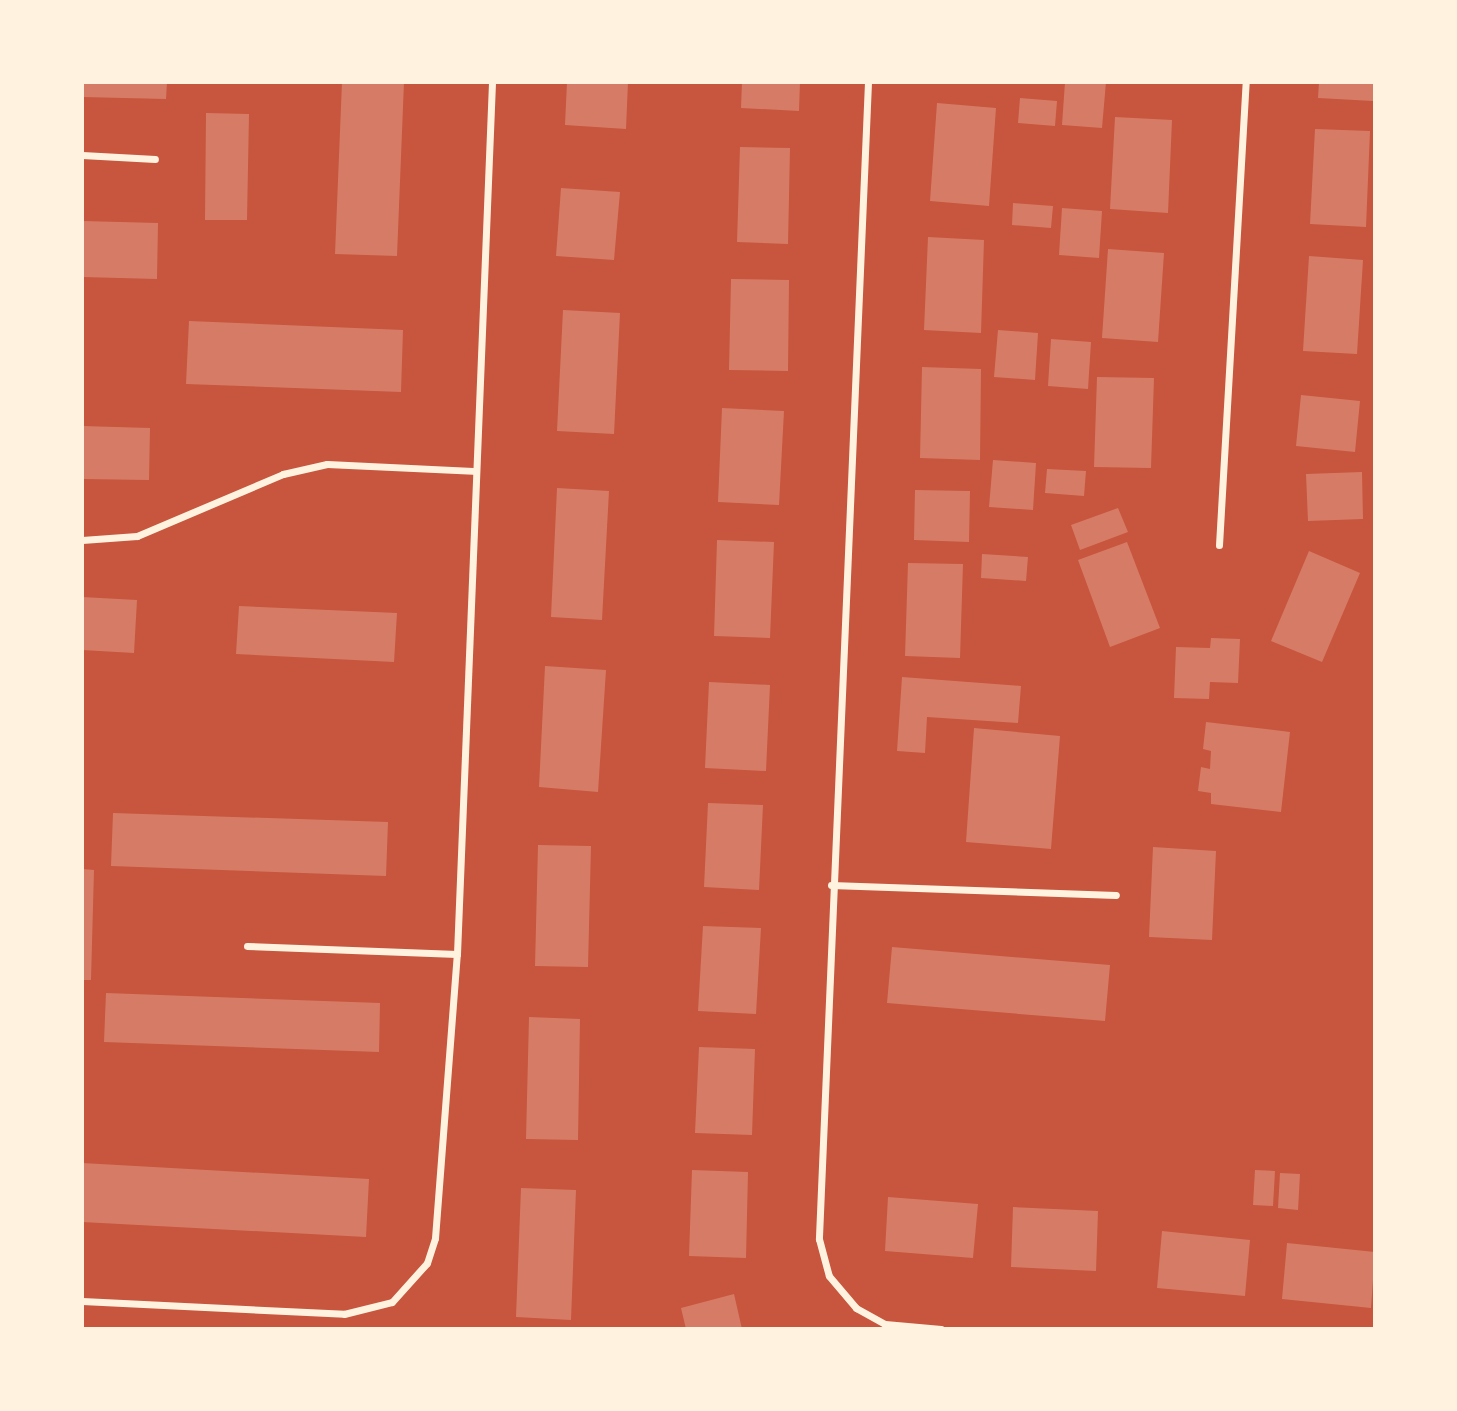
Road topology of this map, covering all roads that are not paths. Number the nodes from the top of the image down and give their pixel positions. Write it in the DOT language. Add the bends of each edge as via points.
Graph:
graph roads {
  1 [pos="492,82"];
  2 [pos="869,82"];
  3 [pos="1246,82"];
  4 [pos="82,155"];
  5 [pos="155,159"];
  6 [pos="473,471"];
  7 [pos="82,540"];
  8 [pos="1219,545"];
  9 [pos="831,885"];
  10 [pos="1116,895"];
  11 [pos="247,946"];
  12 [pos="457,954"];
  13 [pos="82,1301"];
  14 [pos="941,1329"];
  1 -- 6 [label="street"];
  2 -- 9 [label="street"];
  3 -- 8 [label="street"];
  4 -- 5 [label="street"];
  6 -- 7 [label="street" via="327,464 282,474 137,536"];
  6 -- 12 [label="street"];
  9 -- 10 [label="street"];
  9 -- 14 [label="street" via="819,1239 829,1276 856,1308 885,1324"];
  11 -- 12 [label="street"];
  12 -- 13 [label="street" via="435,1238 411,1286 392,1303 344,1314"];
}
